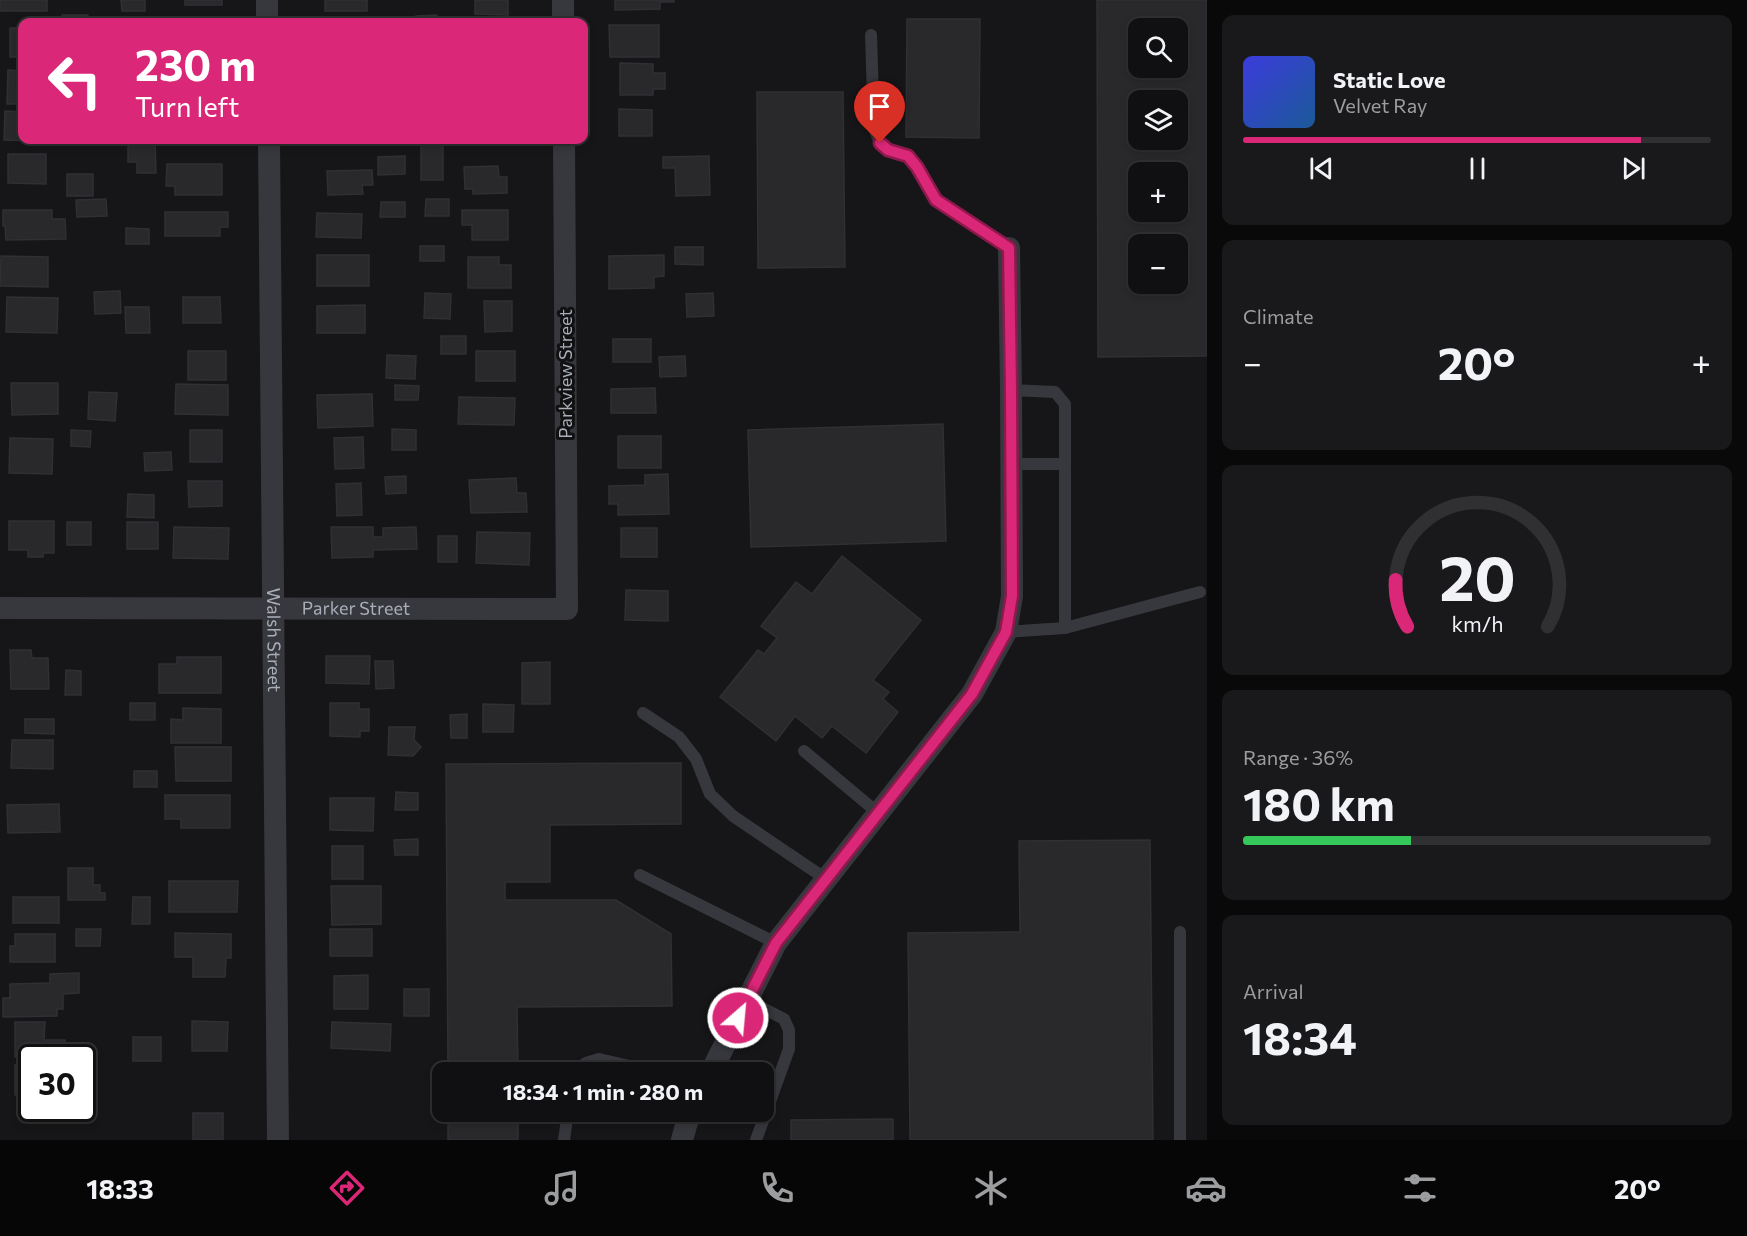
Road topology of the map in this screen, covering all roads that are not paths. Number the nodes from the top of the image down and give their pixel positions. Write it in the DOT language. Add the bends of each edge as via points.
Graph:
graph roads {
  1 [pos="267,0"];
  2 [pos="563,0"];
  3 [pos="267,18"];
  4 [pos="563,18"];
  5 [pos="871,35"];
  6 [pos="269,144"];
  7 [pos="564,144"];
  8 [pos="1009,248"];
  9 [pos="1011,390"];
  10 [pos="1012,464"];
  11 [pos="1065,464"];
  12 [pos="1200,592"];
  13 [pos="0,608"];
  14 [pos="273,608"];
  15 [pos="567,609"];
  16 [pos="1065,628"];
  17 [pos="1006,632"];
  18 [pos="643,713"];
  19 [pos="804,752"];
  20 [pos="878,813"];
  21 [pos="640,875"];
  22 [pos="826,879"];
  23 [pos="1180,932"];
  24 [pos="776,943"];
  25 [pos="747,1000"];
  26 [pos="589,1062"];
  27 [pos="612,1062"];
  28 [pos="716,1062"];
  29 [pos="567,1122"];
  30 [pos="687,1122"];
  31 [pos="278,1140"];
  32 [pos="564,1140"];
  33 [pos="682,1140"];
  34 [pos="756,1140"];
  35 [pos="1180,1140"];
  1 -- 3 [label="street"];
  2 -- 4 [label="street"];
  5 -- 8 [label="lane" via="874,128 880,143 908,156 936,200"];
  6 -- 14 [label="street, Walsh Street"];
  7 -- 15 [label="street, Parkview Street"];
  8 -- 9 [label="street"];
  9 -- 10 [label="street"];
  9 -- 11 [label="lane" via="1055,392 1065,404"];
  10 -- 11 [label="lane"];
  10 -- 17 [label="street" via="1012,596"];
  11 -- 16 [label="lane"];
  12 -- 16 [label="lane"];
  13 -- 14 [label="street, Parker Street"];
  14 -- 15 [label="street, Parker Street"];
  14 -- 31 [label="street, Walsh Street"];
  16 -- 17 [label="lane"];
  17 -- 20 [label="street" via="972,694"];
  18 -- 22 [label="lane" via="679,737 696,759 710,794 734,816"];
  19 -- 20 [label="lane"];
  20 -- 22 [label="street"];
  21 -- 24 [label="lane"];
  22 -- 24 [label="street"];
  23 -- 35 [label="lane"];
  24 -- 25 [label="street"];
  25 -- 28 [label="street"];
  25 -- 34 [label="lane" via="784,1019 789,1030 789,1049"];
  26 -- 27 [label="lane"];
  29 -- 32 [label="lane"];
  30 -- 33 [label="street"];
}
